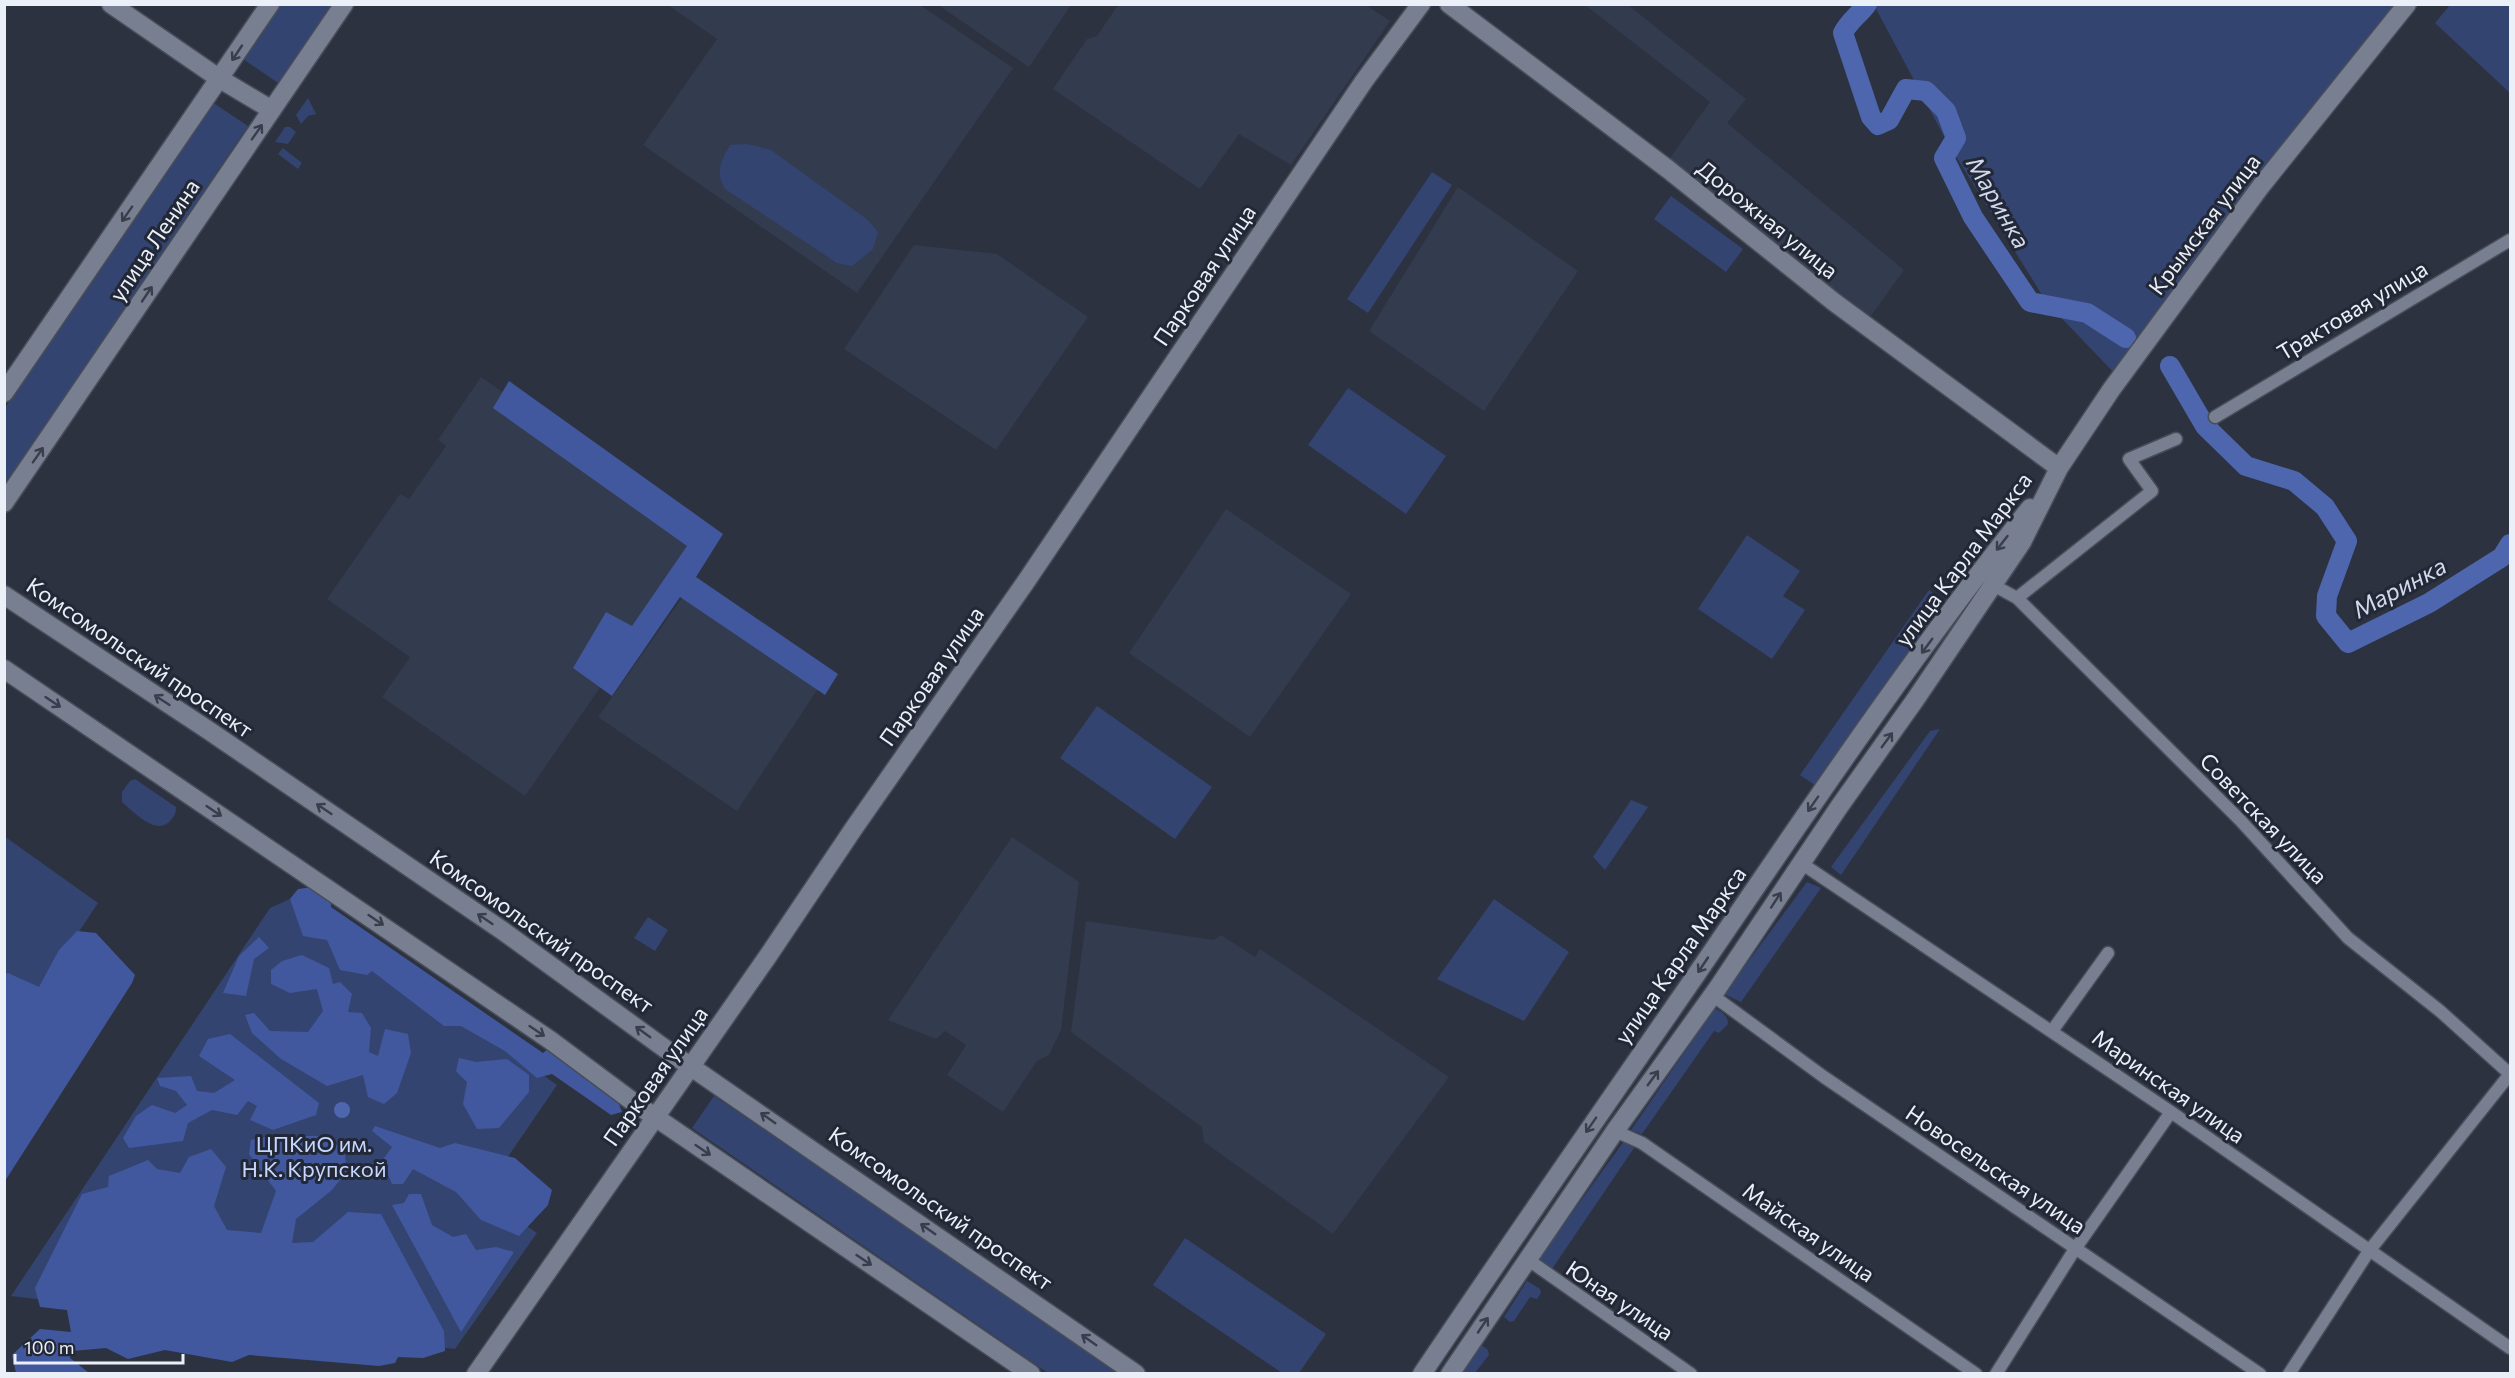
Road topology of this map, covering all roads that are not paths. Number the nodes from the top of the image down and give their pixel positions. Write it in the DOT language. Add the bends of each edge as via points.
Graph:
graph roads {
  1 [pos="111,4"];
  2 [pos="270,4"];
  3 [pos="344,4"];
  4 [pos="1421,4"];
  5 [pos="1449,4"];
  6 [pos="2407,4"];
  7 [pos="220,79"];
  8 [pos="272,110"];
  9 [pos="2511,240"];
  10 [pos="4,393"];
  11 [pos="2215,417"];
  12 [pos="2176,439"];
  13 [pos="2056,475"];
  14 [pos="4,503"];
  15 [pos="1993,585"];
  16 [pos="4,595"];
  17 [pos="2017,598"];
  18 [pos="4,669"];
  19 [pos="1801,863"];
  20 [pos="1741,908"];
  21 [pos="1762,923"];
  22 [pos="2108,953"];
  23 [pos="1712,995"];
  24 [pos="2052,1031"];
  25 [pos="691,1066"];
  26 [pos="2510,1074"];
  27 [pos="2171,1112"];
  28 [pos="655,1117"];
  29 [pos="1615,1131"];
  30 [pos="2075,1249"];
  31 [pos="2369,1251"];
  32 [pos="1527,1259"];
  33 [pos="2511,1348"];
  34 [pos="476,1374"];
  35 [pos="1031,1374"];
  36 [pos="1136,1374"];
  37 [pos="1422,1374"];
  38 [pos="1450,1374"];
  39 [pos="1691,1374"];
  40 [pos="1976,1374"];
  41 [pos="1996,1374"];
  42 [pos="2260,1374"];
  43 [pos="2289,1374"];
  1 -- 7 [label="main road"];
  2 -- 7 [label="main road, улица Ленина, one-way"];
  3 -- 8 [label="main road, улица Ленина"];
  4 -- 25 [label="main road, Парковая улица" via="1364,81 1019,592"];
  5 -- 13 [label="main road, Дорожная улица" via="1669,170"];
  6 -- 13 [label="main road, Крымская улица" via="2261,186 2117,381"];
  7 -- 8 [label="main road"];
  7 -- 10 [label="main road, улица Ленина, one-way"];
  14 -- 8 [label="main road, улица Ленина, one-way"];
  9 -- 11 [label="street, Трактовая улица"];
  12 -- 17 [label="street" via="2129,459 2152,491"];
  13 -- 15 [label="main road, улица Карла Маркса" via="2022,542"];
  13 -- 20 [label="main road, улица Карла Маркса, one-way" via="1954,607"];
  15 -- 17 [label="street, Советская улица"];
  19 -- 15 [label="main road, улица Карла Маркса, one-way"];
  25 -- 16 [label="main road, Комсомольский проспект, one-way" via="503,931"];
  17 -- 26 [label="street, Советская улица" via="2235,814 2348,938 2440,1011"];
  18 -- 28 [label="main road, one-way" via="521,1020"];
  21 -- 19 [label="main road, улица Карла Маркса, one-way"];
  19 -- 24 [label="street, Маринская улица"];
  20 -- 21 [label="main road"];
  20 -- 37 [label="main road, улица Карла Маркса, one-way"];
  21 -- 23 [label="main road, улица Карла Маркса"];
  22 -- 24 [label="street"];
  29 -- 23 [label="main road, улица Карла Маркса, one-way"];
  23 -- 30 [label="street, Новосельская улица"];
  24 -- 27 [label="street, Маринская улица"];
  25 -- 28 [label="main road, Парковая улица"];
  36 -- 25 [label="main road, Комсомольский проспект, one-way"];
  26 -- 31 [label="street"];
  27 -- 30 [label="street"];
  27 -- 31 [label="street, Маринская улица"];
  28 -- 34 [label="main road, Парковая улица"];
  28 -- 35 [label="main road, one-way"];
  29 -- 32 [label="main road, улица Карла Маркса"];
  29 -- 40 [label="street, Майская улица" via="1642,1143"];
  30 -- 41 [label="street"];
  30 -- 42 [label="street, Новосельская улица"];
  31 -- 33 [label="street, Маринская улица"];
  31 -- 43 [label="street"];
  38 -- 32 [label="main road, улица Карла Маркса, one-way"];
  32 -- 39 [label="street, Юная улица"];
}
